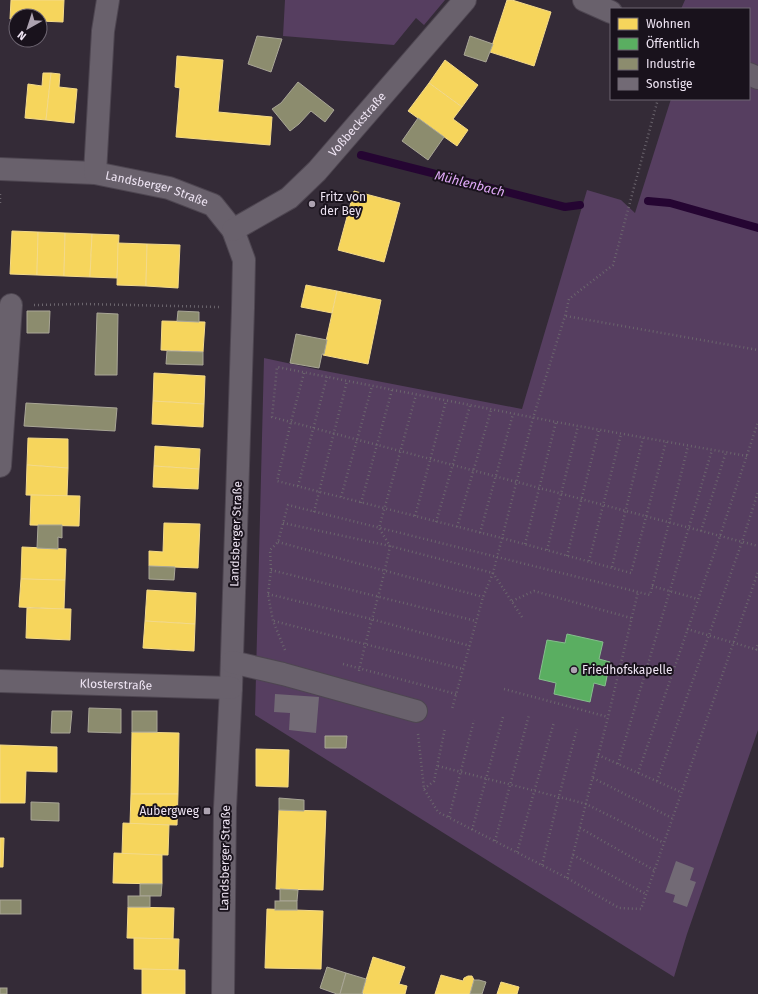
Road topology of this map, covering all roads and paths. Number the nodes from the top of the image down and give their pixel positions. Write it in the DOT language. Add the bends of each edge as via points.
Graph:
graph roads {
  1 [pos="108,0"];
  2 [pos="465,0"];
  3 [pos="584,0"];
  4 [pos="610,12"];
  5 [pos="658,100"];
  6 [pos="0,169"];
  7 [pos="95,174"];
  8 [pos="233,230"];
  9 [pos="11,305"];
  10 [pos="243,308"];
  11 [pos="565,316"];
  12 [pos="758,350"];
  13 [pos="304,373"];
  14 [pos="327,377"];
  15 [pos="347,381"];
  16 [pos="372,386"];
  17 [pos="392,390"];
  18 [pos="416,395"];
  19 [pos="446,401"];
  20 [pos="470,406"];
  21 [pos="491,410"];
  22 [pos="513,414"];
  23 [pos="533,418"];
  24 [pos="291,422"];
  25 [pos="556,422"];
  26 [pos="758,422"];
  27 [pos="578,426"];
  28 [pos="314,429"];
  29 [pos="599,430"];
  30 [pos="334,434"];
  31 [pos="621,434"];
  32 [pos="753,435"];
  33 [pos="758,437"];
  34 [pos="643,438"];
  35 [pos="357,440"];
  36 [pos="666,442"];
  37 [pos="377,445"];
  38 [pos="688,446"];
  39 [pos="712,450"];
  40 [pos="400,452"];
  41 [pos="726,452"];
  42 [pos="747,456"];
  43 [pos="430,459"];
  44 [pos="0,466"];
  45 [pos="453,466"];
  46 [pos="474,471"];
  47 [pos="496,477"];
  48 [pos="516,482"];
  49 [pos="298,486"];
  50 [pos="539,488"];
  51 [pos="319,492"];
  52 [pos="758,492"];
  53 [pos="561,494"];
  54 [pos="340,497"];
  55 [pos="581,499"];
  56 [pos="361,503"];
  57 [pos="603,505"];
  58 [pos="384,508"];
  59 [pos="625,511"];
  60 [pos="314,512"];
  61 [pos="415,516"];
  62 [pos="646,517"];
  63 [pos="436,522"];
  64 [pos="669,523"];
  65 [pos="283,524"];
  66 [pos="457,527"];
  67 [pos="379,528"];
  68 [pos="689,528"];
  69 [pos="701,531"];
  70 [pos="480,533"];
  71 [pos="720,536"];
  72 [pos="502,538"];
  73 [pos="278,542"];
  74 [pos="742,542"];
  75 [pos="525,544"];
  76 [pos="390,546"];
  77 [pos="758,546"];
  78 [pos="547,550"];
  79 [pos="567,556"];
  80 [pos="497,557"];
  81 [pos="589,561"];
  82 [pos="612,567"];
  83 [pos="271,570"];
  84 [pos="385,571"];
  85 [pos="758,572"];
  86 [pos="493,573"];
  87 [pos="652,586"];
  88 [pos="670,591"];
  89 [pos="638,592"];
  90 [pos="268,594"];
  91 [pos="378,597"];
  92 [pos="483,597"];
  93 [pos="698,600"];
  94 [pos="512,601"];
  95 [pos="522,617"];
  96 [pos="632,618"];
  97 [pos="371,619"];
  98 [pos="273,621"];
  99 [pos="476,621"];
  100 [pos="687,629"];
  101 [pos="709,635"];
  102 [pos="733,643"];
  103 [pos="365,644"];
  104 [pos="758,644"];
  105 [pos="470,646"];
  106 [pos="757,650"];
  107 [pos="232,662"];
  108 [pos="338,662"];
  109 [pos="360,668"];
  110 [pos="463,668"];
  111 [pos="283,674"];
  112 [pos="0,681"];
  113 [pos="232,688"];
  114 [pos="504,689"];
  115 [pos="354,694"];
  116 [pos="456,694"];
  117 [pos="452,709"];
  118 [pos="416,711"];
  119 [pos="529,715"];
  120 [pos="608,717"];
  121 [pos="503,718"];
  122 [pos="474,720"];
  123 [pos="554,722"];
  124 [pos="445,728"];
  125 [pos="578,729"];
  126 [pos="598,755"];
  127 [pos="618,764"];
  128 [pos="438,766"];
  129 [pos="460,772"];
  130 [pos="638,773"];
  131 [pos="593,778"];
  132 [pos="486,779"];
  133 [pos="657,781"];
  134 [pos="510,784"];
  135 [pos="424,789"];
  136 [pos="534,790"];
  137 [pos="681,792"];
  138 [pos="559,796"];
  139 [pos="586,804"];
  140 [pos="449,817"];
  141 [pos="672,818"];
  142 [pos="580,828"];
  143 [pos="472,830"];
  144 [pos="495,841"];
  145 [pos="664,843"];
  146 [pos="517,852"];
  147 [pos="573,855"];
  148 [pos="542,865"];
  149 [pos="654,870"];
  150 [pos="567,878"];
  151 [pos="646,894"];
  152 [pos="223,994"];
  1 -- 7 [label="street, Landsberger Straße" via="103,31"];
  2 -- 8 [label="street, Voßbeckstraße" via="317,171 289,198"];
  3 -- 4 [label="street"];
  5 -- 11 [label="path" via="613,265 569,299"];
  6 -- 7 [label="street, Landsberger Straße"];
  7 -- 8 [label="street, Landsberger Straße" via="169,188 213,205"];
  8 -- 10 [label="street, Landsberger Straße" via="244,260"];
  9 -- 10 [label="path"];
  9 -- 44 [label="street"];
  10 -- 107 [label="street, Landsberger Straße"];
  11 -- 12 [label="path"];
  11 -- 23 [label="path"];
  13 -- 14 [label="path"];
  13 -- 24 [label="path"];
  13 -- 24 [label="path" via="277,367 272,417"];
  14 -- 15 [label="path"];
  14 -- 28 [label="path"];
  15 -- 16 [label="path"];
  15 -- 30 [label="path"];
  16 -- 17 [label="path"];
  16 -- 35 [label="path"];
  17 -- 18 [label="path"];
  17 -- 37 [label="path"];
  18 -- 19 [label="path"];
  18 -- 40 [label="path"];
  19 -- 20 [label="path"];
  19 -- 43 [label="path"];
  20 -- 21 [label="path"];
  20 -- 45 [label="path"];
  21 -- 22 [label="path"];
  21 -- 46 [label="path"];
  22 -- 23 [label="path"];
  22 -- 47 [label="path"];
  23 -- 25 [label="path"];
  23 -- 48 [label="path"];
  24 -- 28 [label="path"];
  24 -- 49 [label="path" via="277,481"];
  25 -- 27 [label="path"];
  25 -- 50 [label="path"];
  26 -- 32 [label="path"];
  27 -- 29 [label="path"];
  27 -- 53 [label="path"];
  28 -- 30 [label="path"];
  28 -- 49 [label="path"];
  29 -- 31 [label="path"];
  29 -- 55 [label="path"];
  30 -- 35 [label="path"];
  30 -- 51 [label="path"];
  31 -- 34 [label="path"];
  31 -- 57 [label="path"];
  32 -- 33 [label="path"];
  32 -- 42 [label="path"];
  34 -- 36 [label="path"];
  34 -- 59 [label="path"];
  35 -- 37 [label="path"];
  35 -- 54 [label="path"];
  36 -- 38 [label="path"];
  36 -- 62 [label="path"];
  37 -- 40 [label="path"];
  37 -- 56 [label="path"];
  38 -- 39 [label="path"];
  38 -- 64 [label="path"];
  39 -- 41 [label="path"];
  39 -- 68 [label="path"];
  40 -- 43 [label="path"];
  40 -- 58 [label="path"];
  41 -- 42 [label="path"];
  41 -- 69 [label="path"];
  42 -- 71 [label="path"];
  43 -- 45 [label="path"];
  43 -- 61 [label="path"];
  45 -- 46 [label="path"];
  45 -- 63 [label="path"];
  46 -- 47 [label="path"];
  46 -- 66 [label="path"];
  47 -- 48 [label="path"];
  47 -- 70 [label="path"];
  48 -- 50 [label="path"];
  48 -- 72 [label="path"];
  49 -- 51 [label="path"];
  50 -- 53 [label="path"];
  50 -- 75 [label="path"];
  51 -- 54 [label="path"];
  51 -- 60 [label="path"];
  52 -- 74 [label="path"];
  53 -- 55 [label="path"];
  53 -- 78 [label="path"];
  54 -- 56 [label="path"];
  55 -- 57 [label="path"];
  55 -- 79 [label="path"];
  56 -- 58 [label="path"];
  57 -- 59 [label="path"];
  57 -- 81 [label="path"];
  58 -- 61 [label="path"];
  58 -- 67 [label="path"];
  59 -- 62 [label="path"];
  59 -- 82 [label="path"];
  60 -- 65 [label="path" via="288,505"];
  60 -- 67 [label="path"];
  61 -- 63 [label="path"];
  62 -- 64 [label="path"];
  62 -- 82 [label="path" via="631,573"];
  63 -- 66 [label="path"];
  64 -- 68 [label="path"];
  64 -- 87 [label="path"];
  65 -- 73 [label="path"];
  65 -- 76 [label="path"];
  66 -- 70 [label="path"];
  67 -- 76 [label="path"];
  67 -- 80 [label="path"];
  68 -- 69 [label="path"];
  68 -- 88 [label="path"];
  69 -- 71 [label="path"];
  70 -- 72 [label="path"];
  71 -- 74 [label="path"];
  71 -- 93 [label="path"];
  72 -- 75 [label="path"];
  72 -- 80 [label="path"];
  73 -- 83 [label="path" via="270,550"];
  73 -- 84 [label="path"];
  74 -- 77 [label="path"];
  74 -- 101 [label="path"];
  75 -- 78 [label="path"];
  76 -- 84 [label="path"];
  76 -- 86 [label="path"];
  78 -- 79 [label="path"];
  79 -- 81 [label="path"];
  80 -- 86 [label="path"];
  80 -- 89 [label="path"];
  81 -- 82 [label="path"];
  83 -- 90 [label="path"];
  83 -- 91 [label="path"];
  84 -- 91 [label="path"];
  84 -- 92 [label="path"];
  85 -- 102 [label="path"];
  86 -- 92 [label="path"];
  86 -- 94 [label="path"];
  87 -- 88 [label="path"];
  87 -- 89 [label="path" via="650,595"];
  88 -- 93 [label="path"];
  88 -- 127 [label="path"];
  89 -- 96 [label="path"];
  90 -- 97 [label="path"];
  90 -- 98 [label="path"];
  91 -- 97 [label="path"];
  91 -- 99 [label="path"];
  92 -- 99 [label="path"];
  93 -- 100 [label="path"];
  94 -- 95 [label="path"];
  94 -- 96 [label="path" via="534,591"];
  96 -- 120 [label="path"];
  97 -- 103 [label="path"];
  97 -- 105 [label="path"];
  98 -- 103 [label="path"];
  98 -- 111 [label="path" via="286,651"];
  99 -- 105 [label="path"];
  100 -- 101 [label="path"];
  100 -- 130 [label="path"];
  101 -- 102 [label="path"];
  101 -- 133 [label="path"];
  102 -- 106 [label="path"];
  102 -- 137 [label="path"];
  103 -- 109 [label="path"];
  103 -- 110 [label="path"];
  104 -- 106 [label="path"];
  105 -- 110 [label="path"];
  107 -- 111 [label="street"];
  107 -- 113 [label="street, Landsberger Straße"];
  108 -- 109 [label="path"];
  109 -- 115 [label="path"];
  109 -- 116 [label="path"];
  110 -- 116 [label="path"];
  111 -- 115 [label="street"];
  112 -- 113 [label="street, Klosterstraße"];
  113 -- 152 [label="street, Landsberger Straße" via="225,808"];
  114 -- 120 [label="path"];
  115 -- 118 [label="street"];
  116 -- 117 [label="path"];
  118 -- 135 [label="path"];
  119 -- 134 [label="path"];
  120 -- 126 [label="path"];
  121 -- 132 [label="path"];
  122 -- 129 [label="path"];
  123 -- 136 [label="path"];
  124 -- 128 [label="path"];
  125 -- 138 [label="path"];
  126 -- 127 [label="path"];
  126 -- 131 [label="path"];
  127 -- 130 [label="path"];
  128 -- 129 [label="path"];
  128 -- 135 [label="path" via="434,781"];
  129 -- 132 [label="path"];
  129 -- 140 [label="path"];
  130 -- 133 [label="path"];
  131 -- 139 [label="path"];
  131 -- 141 [label="path"];
  132 -- 134 [label="path"];
  132 -- 143 [label="path"];
  133 -- 137 [label="path"];
  134 -- 136 [label="path"];
  134 -- 144 [label="path"];
  135 -- 140 [label="path" via="438,812"];
  136 -- 138 [label="path"];
  136 -- 146 [label="path"];
  137 -- 141 [label="path"];
  138 -- 139 [label="path"];
  138 -- 148 [label="path"];
  139 -- 142 [label="path"];
  139 -- 145 [label="path"];
  140 -- 143 [label="path"];
  141 -- 145 [label="path"];
  142 -- 147 [label="path"];
  142 -- 149 [label="path"];
  143 -- 144 [label="path"];
  144 -- 146 [label="path"];
  145 -- 149 [label="path"];
  146 -- 148 [label="path"];
  147 -- 150 [label="path"];
  147 -- 151 [label="path"];
  148 -- 150 [label="path"];
  149 -- 151 [label="path"];
  150 -- 151 [label="path" via="619,908 641,909"];
}
